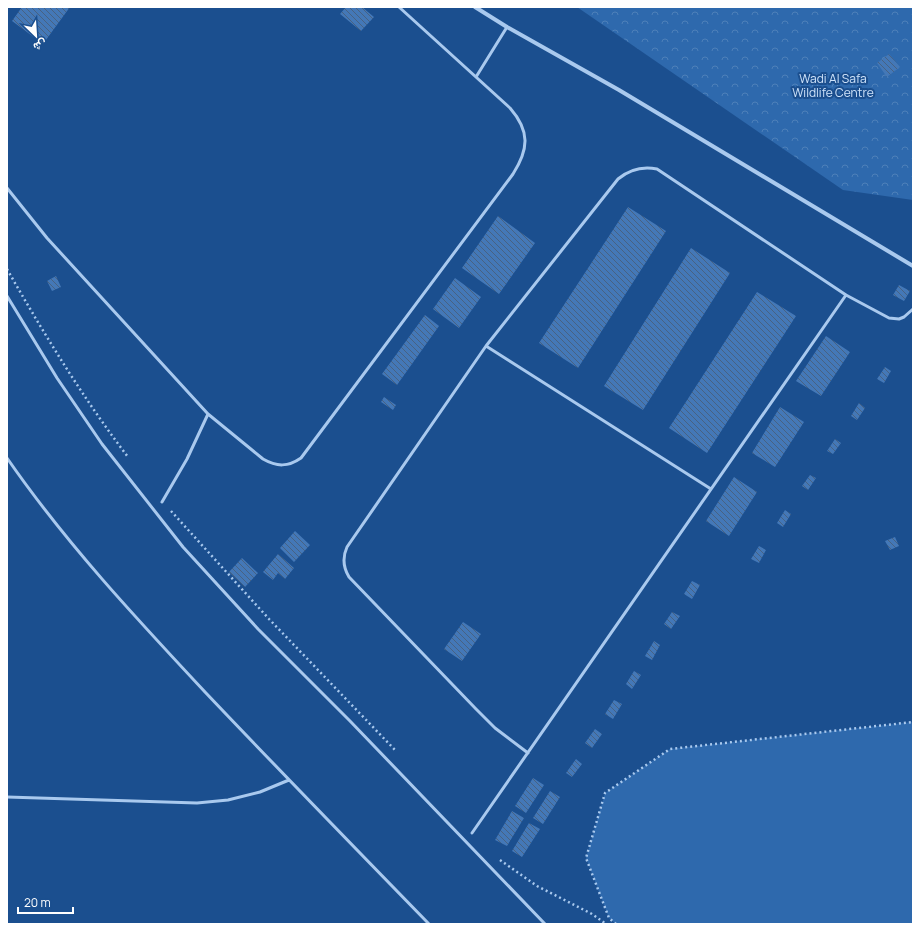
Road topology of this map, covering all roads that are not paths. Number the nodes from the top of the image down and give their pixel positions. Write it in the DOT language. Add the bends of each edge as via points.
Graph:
graph roads {
  1 [pos="399,7"];
  2 [pos="474,7"];
  3 [pos="507,27"];
  4 [pos="476,77"];
  5 [pos="7,188"];
  6 [pos="913,266"];
  7 [pos="846,294"];
  8 [pos="7,296"];
  9 [pos="913,309"];
  10 [pos="486,346"];
  11 [pos="208,414"];
  12 [pos="7,458"];
  13 [pos="711,490"];
  14 [pos="162,502"];
  15 [pos="528,753"];
  16 [pos="289,780"];
  17 [pos="7,797"];
  18 [pos="472,833"];
  19 [pos="429,924"];
  20 [pos="545,924"];
  1 -- 4 [label="lane"];
  2 -- 3 [label="street"];
  3 -- 4 [label="lane"];
  3 -- 6 [label="street" via="619,90"];
  4 -- 11 [label="lane" via="510,108 524,128 526,140 520,164 301,458 286,465 270,463"];
  5 -- 11 [label="lane" via="47,238"];
  7 -- 9 [label="lane" via="889,318 899,319"];
  7 -- 10 [label="lane" via="657,169 640,168 618,179"];
  7 -- 13 [label="lane"];
  8 -- 20 [label="lane" via="57,378 102,444 183,547 258,629"];
  10 -- 13 [label="lane"];
  10 -- 15 [label="lane" via="347,547 344,565 349,577 476,710"];
  11 -- 14 [label="lane" via="187,459"];
  12 -- 16 [label="lane" via="82,557 138,621"];
  13 -- 15 [label="lane"];
  15 -- 18 [label="lane"];
  16 -- 17 [label="lane" via="260,792 196,803"];
  16 -- 19 [label="lane"];
}
